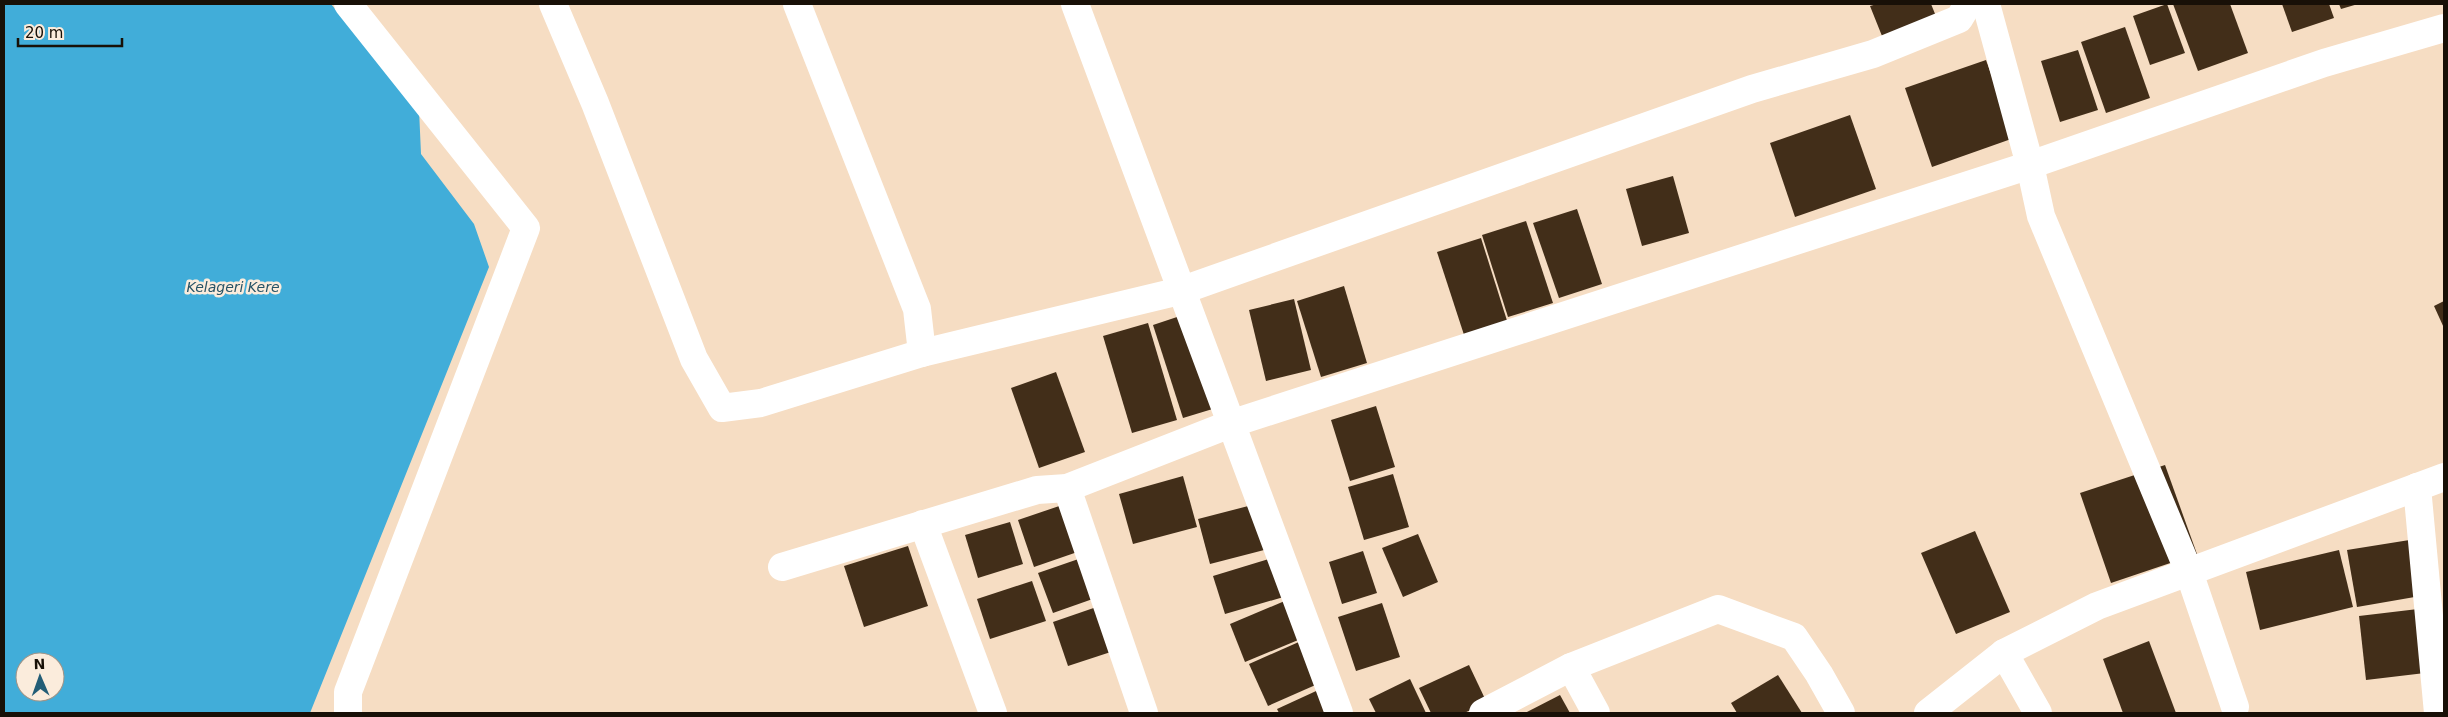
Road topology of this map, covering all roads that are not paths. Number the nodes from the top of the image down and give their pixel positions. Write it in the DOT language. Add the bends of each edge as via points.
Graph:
graph roads {
  1 [pos="348,4"];
  2 [pos="553,4"];
  3 [pos="797,4"];
  4 [pos="1074,4"];
  5 [pos="1968,4"];
  6 [pos="1986,4"];
  7 [pos="2444,28"];
  8 [pos="2030,166"];
  9 [pos="1180,291"];
  10 [pos="922,354"];
  11 [pos="1233,423"];
  12 [pos="2444,477"];
  13 [pos="1067,488"];
  14 [pos="2417,488"];
  15 [pos="922,524"];
  16 [pos="782,567"];
  17 [pos="2189,572"];
  18 [pos="2004,654"];
  19 [pos="1571,667"];
  20 [pos="2235,707"];
  21 [pos="348,713"];
  22 [pos="993,713"];
  23 [pos="1144,713"];
  24 [pos="1339,713"];
  25 [pos="1483,713"];
  26 [pos="1596,713"];
  27 [pos="1841,713"];
  28 [pos="1928,713"];
  29 [pos="2038,713"];
  30 [pos="2438,713"];
  1 -- 21 [label="street" via="526,228 348,692"];
  2 -- 10 [label="street" via="694,359 722,408 761,404"];
  3 -- 10 [label="street" via="917,309"];
  4 -- 9 [label="street"];
  5 -- 9 [label="street" via="1959,19 1873,54 1752,89"];
  6 -- 8 [label="street"];
  7 -- 8 [label="street" via="2324,63"];
  8 -- 11 [label="street"];
  8 -- 17 [label="street" via="2041,216"];
  9 -- 10 [label="street"];
  9 -- 11 [label="street"];
  11 -- 13 [label="street"];
  11 -- 24 [label="street"];
  12 -- 14 [label="street"];
  13 -- 15 [label="street" via="1037,490"];
  13 -- 23 [label="street"];
  14 -- 17 [label="street"];
  14 -- 30 [label="street"];
  15 -- 16 [label="street"];
  15 -- 22 [label="street"];
  17 -- 18 [label="street" via="2097,606"];
  17 -- 20 [label="street"];
  18 -- 28 [label="street"];
  18 -- 29 [label="street"];
  19 -- 25 [label="street"];
  19 -- 26 [label="street"];
  19 -- 27 [label="street" via="1718,609 1794,637 1820,674"];
}
